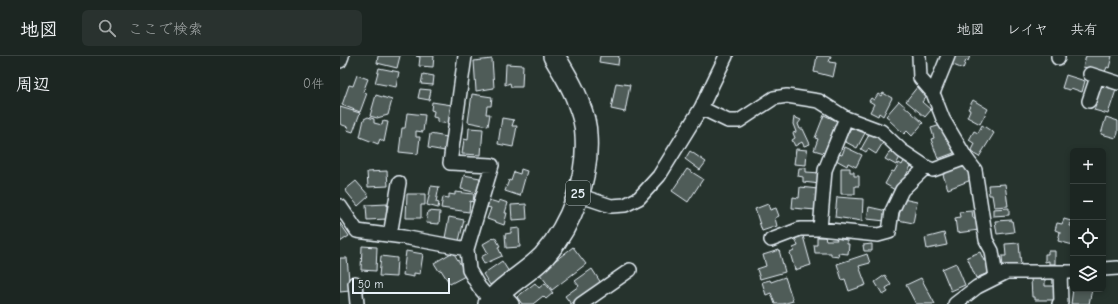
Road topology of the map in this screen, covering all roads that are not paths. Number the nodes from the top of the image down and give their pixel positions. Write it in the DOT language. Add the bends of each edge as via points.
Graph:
graph roads {
  1 [pos="342,56"];
  2 [pos="465,56"];
  3 [pos="554,56"];
  4 [pos="726,56"];
  5 [pos="919,56"];
  6 [pos="948,56"];
  7 [pos="340,61"];
  8 [pos="1118,83"];
  9 [pos="933,93"];
  10 [pos="1089,101"];
  11 [pos="701,108"];
  12 [pos="846,118"];
  13 [pos="966,158"];
  14 [pos="926,167"];
  15 [pos="399,183"];
  16 [pos="578,195"];
  17 [pos="340,206"];
  18 [pos="820,229"];
  19 [pos="390,235"];
  20 [pos="771,240"];
  21 [pos="467,249"];
  22 [pos="1118,268"];
  23 [pos="1106,269"];
  24 [pos="630,270"];
  25 [pos="1066,272"];
  26 [pos="996,277"];
  27 [pos="355,284"];
  28 [pos="498,300"];
  29 [pos="358,304"];
  30 [pos="581,304"];
  31 [pos="955,304"];
  32 [pos="1059,304"];
  1 -- 7 [label="street"];
  2 -- 21 [label="street" via="450,163 492,165"];
  3 -- 16 [label="main road, 25" via="578,101 586,134 585,164"];
  4 -- 11 [label="street"];
  5 -- 9 [label="street" via="920,78"];
  6 -- 9 [label="street"];
  8 -- 10 [label="street" via="1094,76"];
  9 -- 13 [label="street" via="943,119"];
  11 -- 12 [label="street" via="728,121 739,121 774,98 787,96 818,101"];
  11 -- 16 [label="street" via="659,176 639,198 625,205 611,206"];
  12 -- 14 [label="street" via="881,131 902,151"];
  12 -- 18 [label="street" via="825,170"];
  13 -- 14 [label="street" via="933,170"];
  13 -- 26 [label="street" via="975,170 986,240 992,251"];
  14 -- 18 [label="street" via="902,190 892,211 889,232 878,236"];
  15 -- 19 [label="street"];
  16 -- 28 [label="main road, 25" via="570,217 543,257"];
  17 -- 19 [label="street" via="357,230"];
  18 -- 20 [label="street" via="800,229"];
  19 -- 21 [label="street"];
  21 -- 28 [label="street" via="469,270 479,287"];
  22 -- 23 [label="street"];
  24 -- 30 [label="street"];
  25 -- 26 [label="street" via="1007,272"];
  25 -- 32 [label="street"];
  26 -- 31 [label="street" via="978,286"];
  27 -- 29 [label="street"];
}
